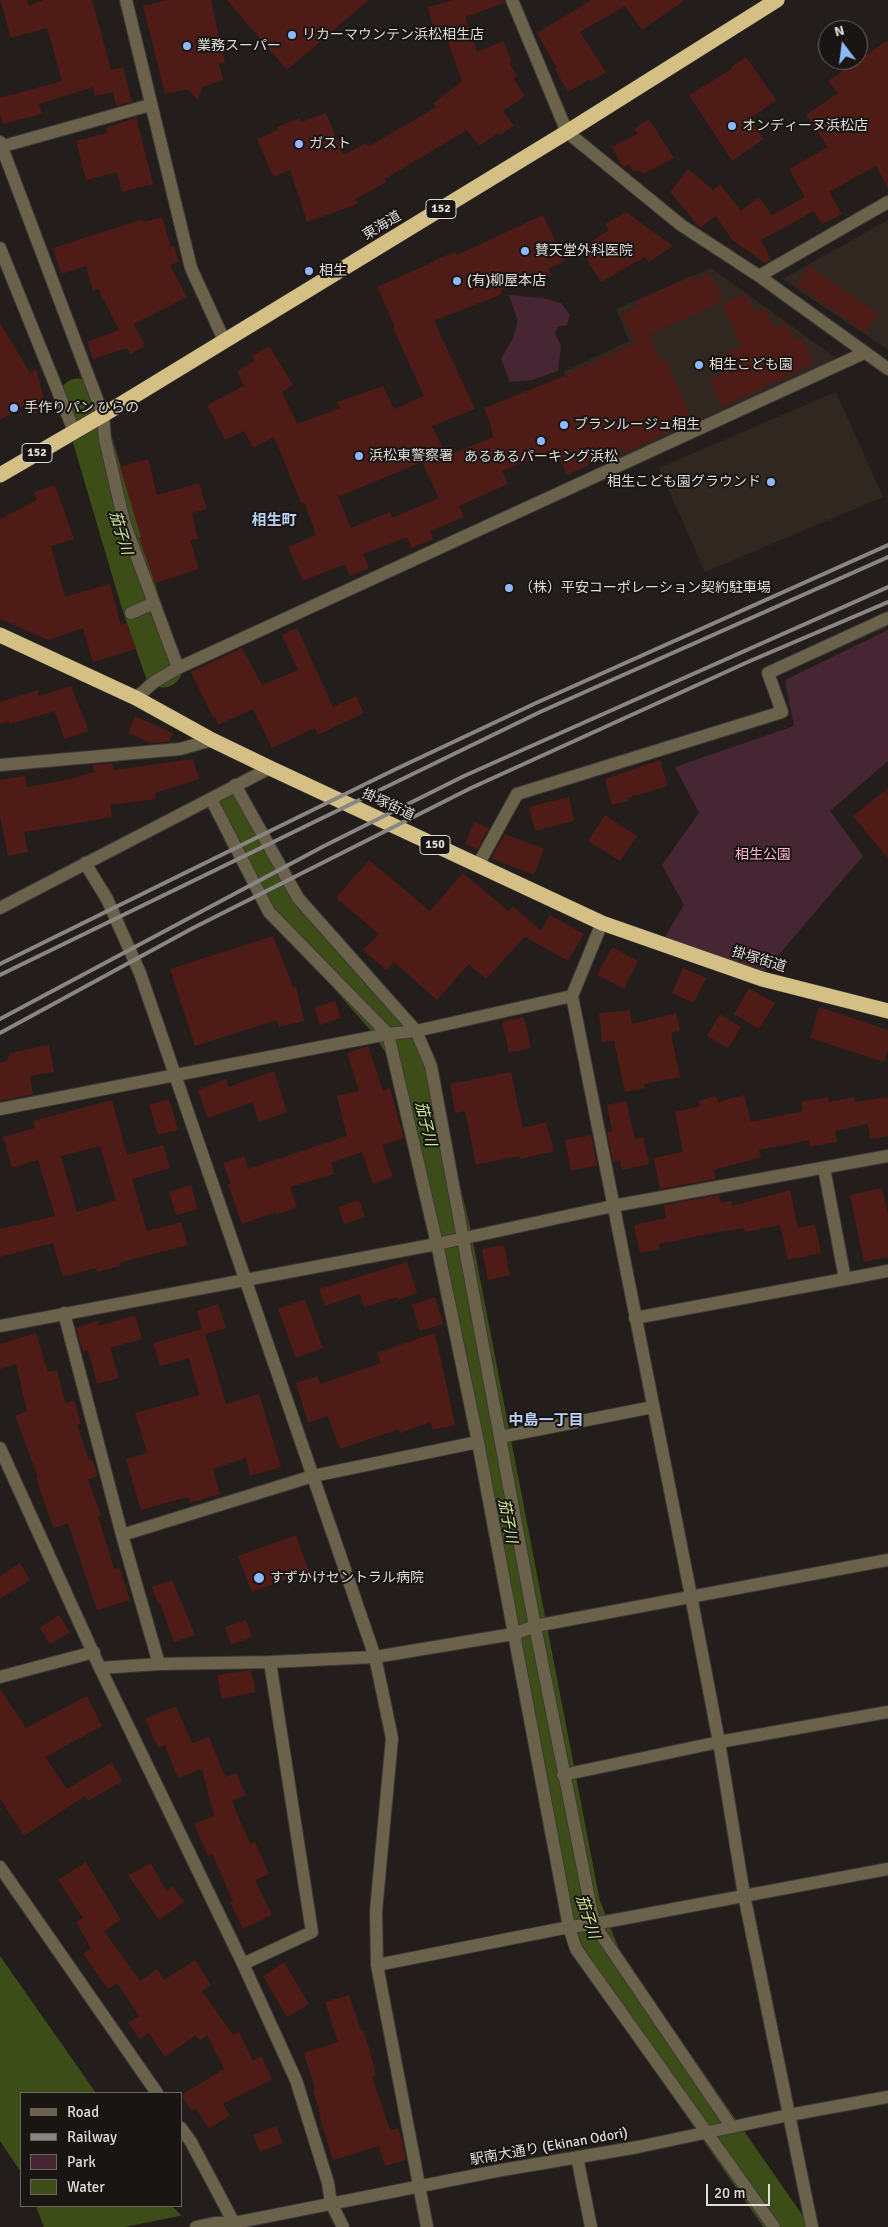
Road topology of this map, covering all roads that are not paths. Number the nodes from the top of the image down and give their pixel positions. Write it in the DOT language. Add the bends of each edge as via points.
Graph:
graph roads {
  1 [pos="126,0"];
  2 [pos="512,0"];
  3 [pos="777,0"];
  4 [pos="150,105"];
  5 [pos="568,132"];
  6 [pos="1,146"];
  7 [pos="888,202"];
  8 [pos="0,248"];
  9 [pos="759,276"];
  10 [pos="224,340"];
  11 [pos="864,353"];
  12 [pos="888,369"];
  13 [pos="103,415"];
  14 [pos="74,431"];
  15 [pos="0,475"];
  16 [pos="154,604"];
  17 [pos="131,613"];
  18 [pos="888,618"];
  19 [pos="0,635"];
  20 [pos="178,668"];
  21 [pos="136,698"];
  22 [pos="212,740"];
  23 [pos="0,765"];
  24 [pos="270,768"];
  25 [pos="235,785"];
  26 [pos="211,799"];
  27 [pos="85,863"];
  28 [pos="478,865"];
  29 [pos="0,908"];
  30 [pos="602,923"];
  31 [pos="572,996"];
  32 [pos="888,1011"];
  33 [pos="416,1031"];
  34 [pos="388,1034"];
  35 [pos="177,1076"];
  36 [pos="0,1109"];
  37 [pos="888,1156"];
  38 [pos="824,1168"];
  39 [pos="613,1206"];
  40 [pos="464,1238"];
  41 [pos="437,1244"];
  42 [pos="888,1271"];
  43 [pos="845,1279"];
  44 [pos="246,1281"];
  45 [pos="64,1313"];
  46 [pos="635,1318"];
  47 [pos="0,1326"];
  48 [pos="653,1408"];
  49 [pos="500,1437"];
  50 [pos="478,1442"];
  51 [pos="0,1448"];
  52 [pos="313,1476"];
  53 [pos="122,1535"];
  54 [pos="888,1560"];
  55 [pos="691,1596"];
  56 [pos="535,1626"];
  57 [pos="513,1634"];
  58 [pos="94,1652"];
  59 [pos="375,1657"];
  60 [pos="270,1662"];
  61 [pos="159,1664"];
  62 [pos="100,1668"];
  63 [pos="2,1672"];
  64 [pos="888,1712"];
  65 [pos="719,1742"];
  66 [pos="563,1775"];
  67 [pos="0,1867"];
  68 [pos="888,1869"];
  69 [pos="744,1895"];
  70 [pos="594,1924"];
  71 [pos="569,1926"];
  72 [pos="243,1964"];
  73 [pos="377,1965"];
  74 [pos="155,2092"];
  75 [pos="888,2097"];
  76 [pos="789,2115"];
  77 [pos="729,2127"];
  78 [pos="182,2129"];
  79 [pos="709,2131"];
  80 [pos="577,2157"];
  81 [pos="421,2186"];
  82 [pos="330,2203"];
  83 [pos="234,2223"];
  84 [pos="196,2227"];
  85 [pos="343,2227"];
  86 [pos="427,2227"];
  87 [pos="591,2227"];
  88 [pos="774,2227"];
  89 [pos="812,2227"];
  1 -- 4 [label="street"];
  2 -- 5 [label="street"];
  3 -- 5 [label="highway, 東海道 / 152"];
  4 -- 6 [label="street"];
  4 -- 10 [label="street" via="191,268"];
  5 -- 9 [label="street" via="681,225"];
  5 -- 10 [label="highway, 東海道 / 152"];
  6 -- 13 [label="street"];
  7 -- 9 [label="street"];
  8 -- 14 [label="street"];
  9 -- 11 [label="street"];
  10 -- 13 [label="highway, 東海道 / 152"];
  11 -- 12 [label="street"];
  11 -- 20 [label="street"];
  13 -- 14 [label="highway, 東海道 / 152"];
  13 -- 16 [label="street" via="105,439 124,522"];
  14 -- 15 [label="highway, 東海道 / 152"];
  16 -- 17 [label="street"];
  16 -- 20 [label="street"];
  18 -- 28 [label="street" via="768,673 782,712 517,794"];
  19 -- 21 [label="highway, 掛塚街道 / 150"];
  20 -- 21 [label="street" via="154,682"];
  21 -- 22 [label="highway, 掛塚街道 / 150"];
  22 -- 23 [label="street" via="180,749"];
  22 -- 24 [label="highway, 掛塚街道 / 150"];
  24 -- 25 [label="street"];
  24 -- 28 [label="highway, 掛塚街道 / 150"];
  25 -- 26 [label="street"];
  25 -- 33 [label="street" via="298,898"];
  26 -- 27 [label="street"];
  26 -- 34 [label="street" via="269,912"];
  27 -- 29 [label="street"];
  27 -- 35 [label="street" via="107,899 140,973"];
  28 -- 30 [label="highway, 掛塚街道 / 150"];
  30 -- 31 [label="street"];
  30 -- 32 [label="highway, 掛塚街道 / 150" via="762,979"];
  31 -- 33 [label="street"];
  31 -- 39 [label="street"];
  33 -- 34 [label="street"];
  33 -- 40 [label="street" via="431,1066"];
  34 -- 35 [label="street"];
  34 -- 41 [label="street"];
  35 -- 36 [label="street"];
  35 -- 44 [label="street"];
  37 -- 38 [label="street"];
  38 -- 39 [label="street"];
  38 -- 43 [label="street"];
  39 -- 40 [label="street"];
  39 -- 46 [label="street"];
  40 -- 41 [label="street"];
  40 -- 49 [label="street"];
  41 -- 44 [label="street"];
  41 -- 50 [label="street"];
  42 -- 43 [label="street"];
  43 -- 46 [label="street"];
  44 -- 45 [label="street"];
  44 -- 52 [label="street"];
  45 -- 47 [label="street"];
  45 -- 53 [label="street"];
  46 -- 48 [label="street"];
  48 -- 49 [label="street"];
  48 -- 55 [label="street"];
  49 -- 56 [label="street"];
  50 -- 52 [label="street"];
  50 -- 57 [label="street"];
  51 -- 58 [label="street"];
  52 -- 53 [label="street"];
  52 -- 59 [label="street"];
  53 -- 61 [label="street"];
  54 -- 55 [label="street"];
  55 -- 56 [label="street"];
  55 -- 65 [label="street"];
  56 -- 57 [label="street"];
  56 -- 66 [label="street"];
  57 -- 59 [label="street"];
  57 -- 71 [label="street"];
  58 -- 62 [label="street"];
  58 -- 63 [label="street"];
  59 -- 60 [label="street"];
  59 -- 73 [label="street" via="392,1738 376,1911"];
  60 -- 61 [label="street"];
  60 -- 72 [label="street" via="312,1932"];
  61 -- 62 [label="street"];
  62 -- 72 [label="street"];
  64 -- 65 [label="street"];
  65 -- 66 [label="street"];
  65 -- 69 [label="street"];
  66 -- 70 [label="street"];
  67 -- 74 [label="street"];
  68 -- 69 [label="street"];
  69 -- 70 [label="street"];
  69 -- 76 [label="street"];
  70 -- 71 [label="street"];
  70 -- 77 [label="street"];
  71 -- 73 [label="street"];
  71 -- 79 [label="street" via="576,1949"];
  72 -- 82 [label="street" via="296,2080 328,2183"];
  73 -- 81 [label="street"];
  75 -- 76 [label="street, 駅南大通り (Ekinan Odori)"];
  76 -- 77 [label="street, 駅南大通り (Ekinan Odori)"];
  76 -- 89 [label="street"];
  77 -- 79 [label="street, 駅南大通り (Ekinan Odori)"];
  78 -- 83 [label="street"];
  79 -- 80 [label="street, 駅南大通り (Ekinan Odori)"];
  79 -- 88 [label="street"];
  80 -- 81 [label="street, 駅南大通り (Ekinan Odori)"];
  80 -- 87 [label="street"];
  81 -- 82 [label="street, 駅南大通り (Ekinan Odori)"];
  81 -- 86 [label="street"];
  82 -- 83 [label="street, 駅南大通り (Ekinan Odori)"];
  82 -- 85 [label="street"];
  83 -- 84 [label="street, 駅南大通り (Ekinan Odori)"];
}
